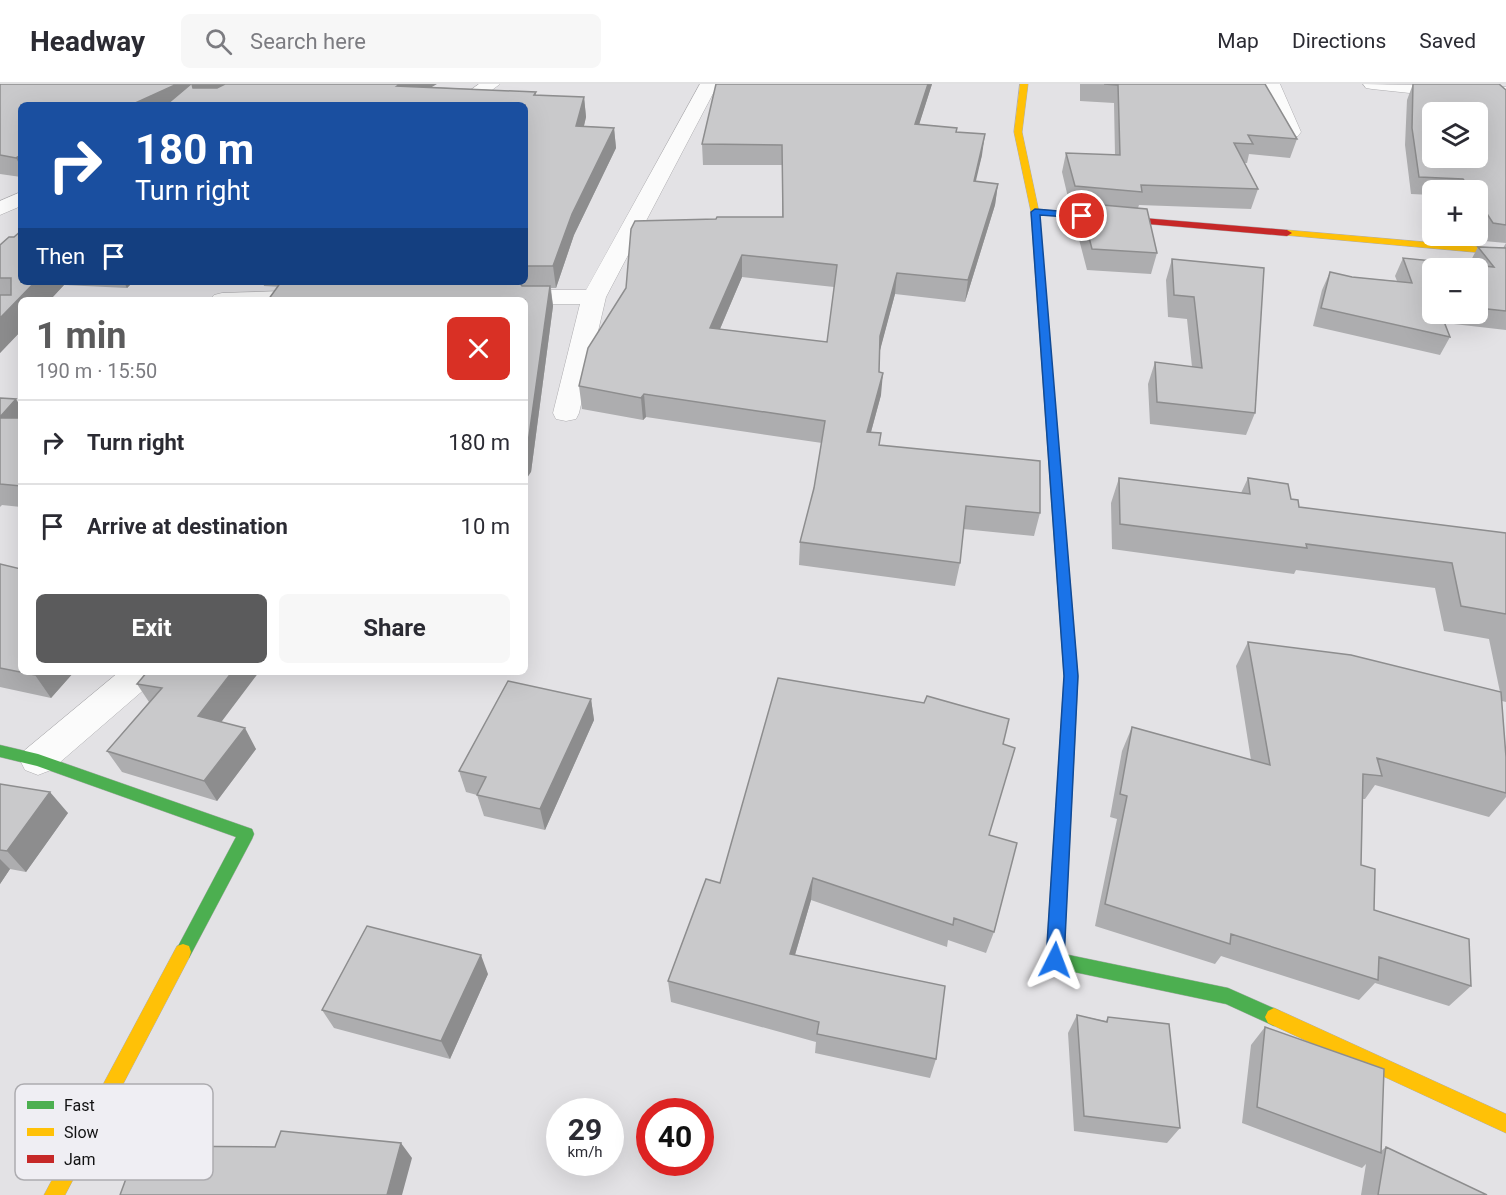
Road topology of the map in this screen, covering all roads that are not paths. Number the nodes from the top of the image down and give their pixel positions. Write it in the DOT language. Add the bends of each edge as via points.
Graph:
graph roads {
  1 [pos="491,84"];
  2 [pos="709,84"];
  3 [pos="1024,84"];
  4 [pos="1271,84"];
  5 [pos="1372,84"];
  6 [pos="1506,92"];
  7 [pos="464,102"];
  8 [pos="1291,132"];
  9 [pos="18,199"];
  10 [pos="0,208"];
  11 [pos="1035,212"];
  12 [pos="1506,252"];
  13 [pos="320,292"];
  14 [pos="259,297"];
  15 [pos="487,297"];
  16 [pos="594,297"];
  17 [pos="566,412"];
  18 [pos="138,675"];
  19 [pos="0,751"];
  20 [pos="38,760"];
  21 [pos="113,1084"];
  22 [pos="1506,1124"];
  23 [pos="62,1180"];
  24 [pos="54,1195"];
  1 -- 7 [label="street"];
  2 -- 16 [label="street"];
  3 -- 11 [label="street" via="1018,132"];
  4 -- 8 [label="street"];
  5 -- 6 [label="street" via="1438,91"];
  9 -- 10 [label="street"];
  11 -- 12 [label="street"];
  11 -- 22 [label="street" via="1071,676 1055,960 1228,996"];
  13 -- 14 [label="street"];
  15 -- 16 [label="street"];
  16 -- 17 [label="street"];
  18 -- 20 [label="street"];
  19 -- 20 [label="street"];
  20 -- 21 [label="street" via="246,834"];
  23 -- 24 [label="street"];
}
